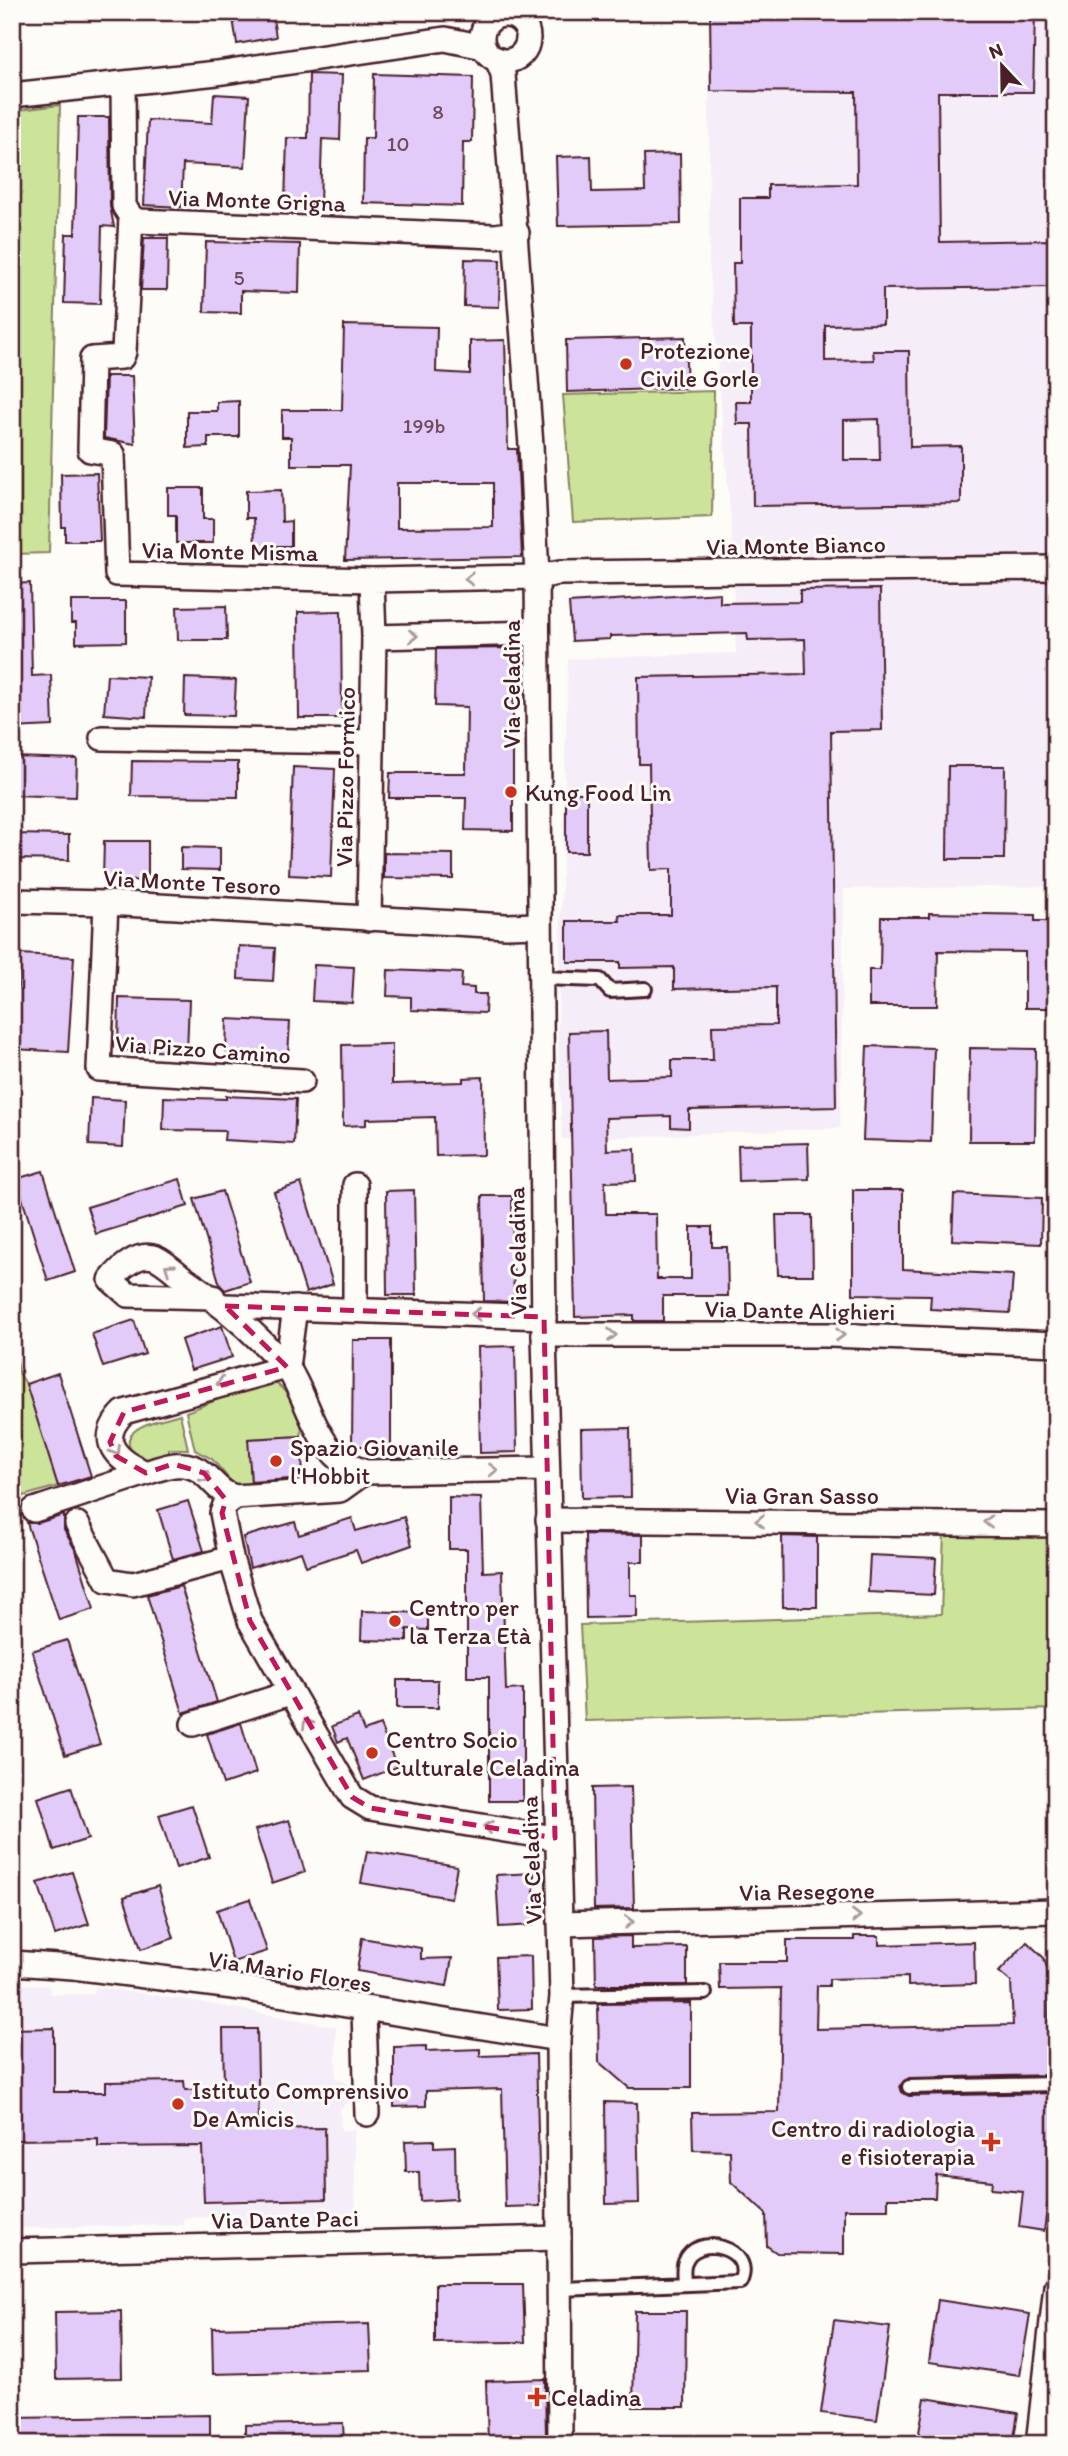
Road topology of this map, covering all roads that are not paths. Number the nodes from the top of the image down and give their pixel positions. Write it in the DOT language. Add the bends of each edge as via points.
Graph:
graph roads {
  1 [pos="509,14"];
  2 [pos="490,53"];
  3 [pos="123,84"];
  4 [pos="12,95"];
  5 [pos="131,217"];
  6 [pos="517,233"];
  7 [pos="1056,568"];
  8 [pos="537,578"];
  9 [pos="372,580"];
  10 [pos="536,633"];
  11 [pos="374,637"];
  12 [pos="102,738"];
  13 [pos="372,742"];
  14 [pos="12,901"];
  15 [pos="106,903"];
  16 [pos="369,919"];
  17 [pos="539,925"];
  18 [pos="541,978"];
  19 [pos="645,989"];
  20 [pos="302,1082"];
  21 [pos="355,1185"];
  22 [pos="295,1308"];
  23 [pos="355,1310"];
  24 [pos="544,1326"];
  25 [pos="1056,1345"];
  26 [pos="287,1367"];
  27 [pos="547,1469"];
  28 [pos="365,1472"];
  29 [pos="146,1473"];
  30 [pos="235,1497"];
  31 [pos="34,1510"];
  32 [pos="548,1520"];
  33 [pos="77,1524"];
  34 [pos="1056,1525"];
  35 [pos="231,1558"];
  36 [pos="290,1693"];
  37 [pos="194,1724"];
  38 [pos="555,1838"];
  39 [pos="1056,1911"];
  40 [pos="561,1924"];
  41 [pos="12,1963"];
  42 [pos="705,1993"];
  43 [pos="562,1996"];
  44 [pos="364,2010"];
  45 [pos="558,2039"];
  46 [pos="1056,2084"];
  47 [pos="909,2087"];
  48 [pos="367,2114"];
  49 [pos="559,2238"];
  50 [pos="12,2251"];
  51 [pos="684,2284"];
  52 [pos="1056,2286"];
  53 [pos="561,2289"];
  54 [pos="560,2444"];
  55 [pos="1038,2444"];
  1 -- 2 [label="street" via="485,27"];
  1 -- 2 [label="street" via="523,23 528,39 517,57"];
  2 -- 3 [label="street" via="445,39"];
  2 -- 6 [label="street, Via Celadina" via="503,74"];
  3 -- 4 [label="street"];
  3 -- 5 [label="street" via="123,200"];
  5 -- 6 [label="street, Via Monte Grigna" via="138,221 495,236"];
  5 -- 9 [label="street, Via Monte Misma" via="124,352 122,357 92,359 90,450 113,454 117,574"];
  6 -- 8 [label="street, Via Celadina"];
  7 -- 8 [label="street, Via Monte Bianco" via="560,573"];
  8 -- 9 [label="street, Via Monte Bianco, one-way"];
  8 -- 10 [label="street, Via Celadina"];
  9 -- 11 [label="street, Via Pizzo Formico"];
  11 -- 10 [label="street, one-way"];
  10 -- 17 [label="street, Via Celadina"];
  11 -- 13 [label="street, Via Pizzo Formico"];
  12 -- 13 [label="street"];
  13 -- 16 [label="street, Via Pizzo Formico"];
  14 -- 15 [label="street, Via Monte Tesoro"];
  15 -- 16 [label="street, Via Monte Tesoro"];
  15 -- 20 [label="street, Via Pizzo Camino" via="99,1069"];
  16 -- 17 [label="street, Via Monte Tesoro"];
  17 -- 18 [label="street, Via Celadina"];
  18 -- 19 [label="lane" via="600,980 610,991"];
  18 -- 24 [label="street, Via Celadina"];
  21 -- 23 [label="street"];
  22 -- 23 [label="street, Via Dante Alighieri"];
  22 -- 26 [label="street"];
  22 -- 26 [label="street, Via Dante Alighieri, one-way" via="219,1301"];
  24 -- 23 [label="street, Via Dante Alighieri, one-way"];
  24 -- 25 [label="street, Via Dante Alighieri, one-way"];
  24 -- 27 [label="street, Via Celadina"];
  26 -- 28 [label="street" via="334,1454 346,1466"];
  26 -- 29 [label="street, one-way" via="124,1412 115,1421 110,1442 116,1456"];
  28 -- 27 [label="street, one-way"];
  27 -- 32 [label="street, Via Celadina"];
  28 -- 30 [label="street" via="340,1490"];
  29 -- 30 [label="street, one-way" via="173,1464 188,1466 204,1473 220,1493"];
  29 -- 31 [label="street"];
  30 -- 35 [label="street" via="225,1504 222,1514"];
  34 -- 32 [label="street, Via Gran Sasso, one-way"];
  32 -- 38 [label="street, Via Celadina"];
  33 -- 35 [label="street" via="107,1580 134,1584"];
  35 -- 36 [label="street" via="250,1621"];
  36 -- 37 [label="street"];
  38 -- 36 [label="street, one-way" via="370,1808 352,1797 339,1780"];
  38 -- 40 [label="street, Via Celadina"];
  40 -- 39 [label="street, Via Resegone, one-way"];
  40 -- 43 [label="street, Via Celadina"];
  41 -- 44 [label="street, Via Mario Flores" via="241,1988"];
  42 -- 43 [label="lane"];
  43 -- 45 [label="street, Via Celadina"];
  44 -- 45 [label="street, Via Mario Flores"];
  44 -- 48 [label="street"];
  45 -- 49 [label="street, Via Celadina"];
  46 -- 47 [label="lane"];
  49 -- 50 [label="street, Via Dante Paci"];
  49 -- 53 [label="street, Via Celadina"];
  51 -- 51 [label="lane" via="740,2282 740,2262 732,2249 720,2245 701,2248 689,2254 684,2264"];
  51 -- 53 [label="lane"];
  52 -- 55 [label="street"];
  53 -- 54 [label="street, Via Celadina"];
}
